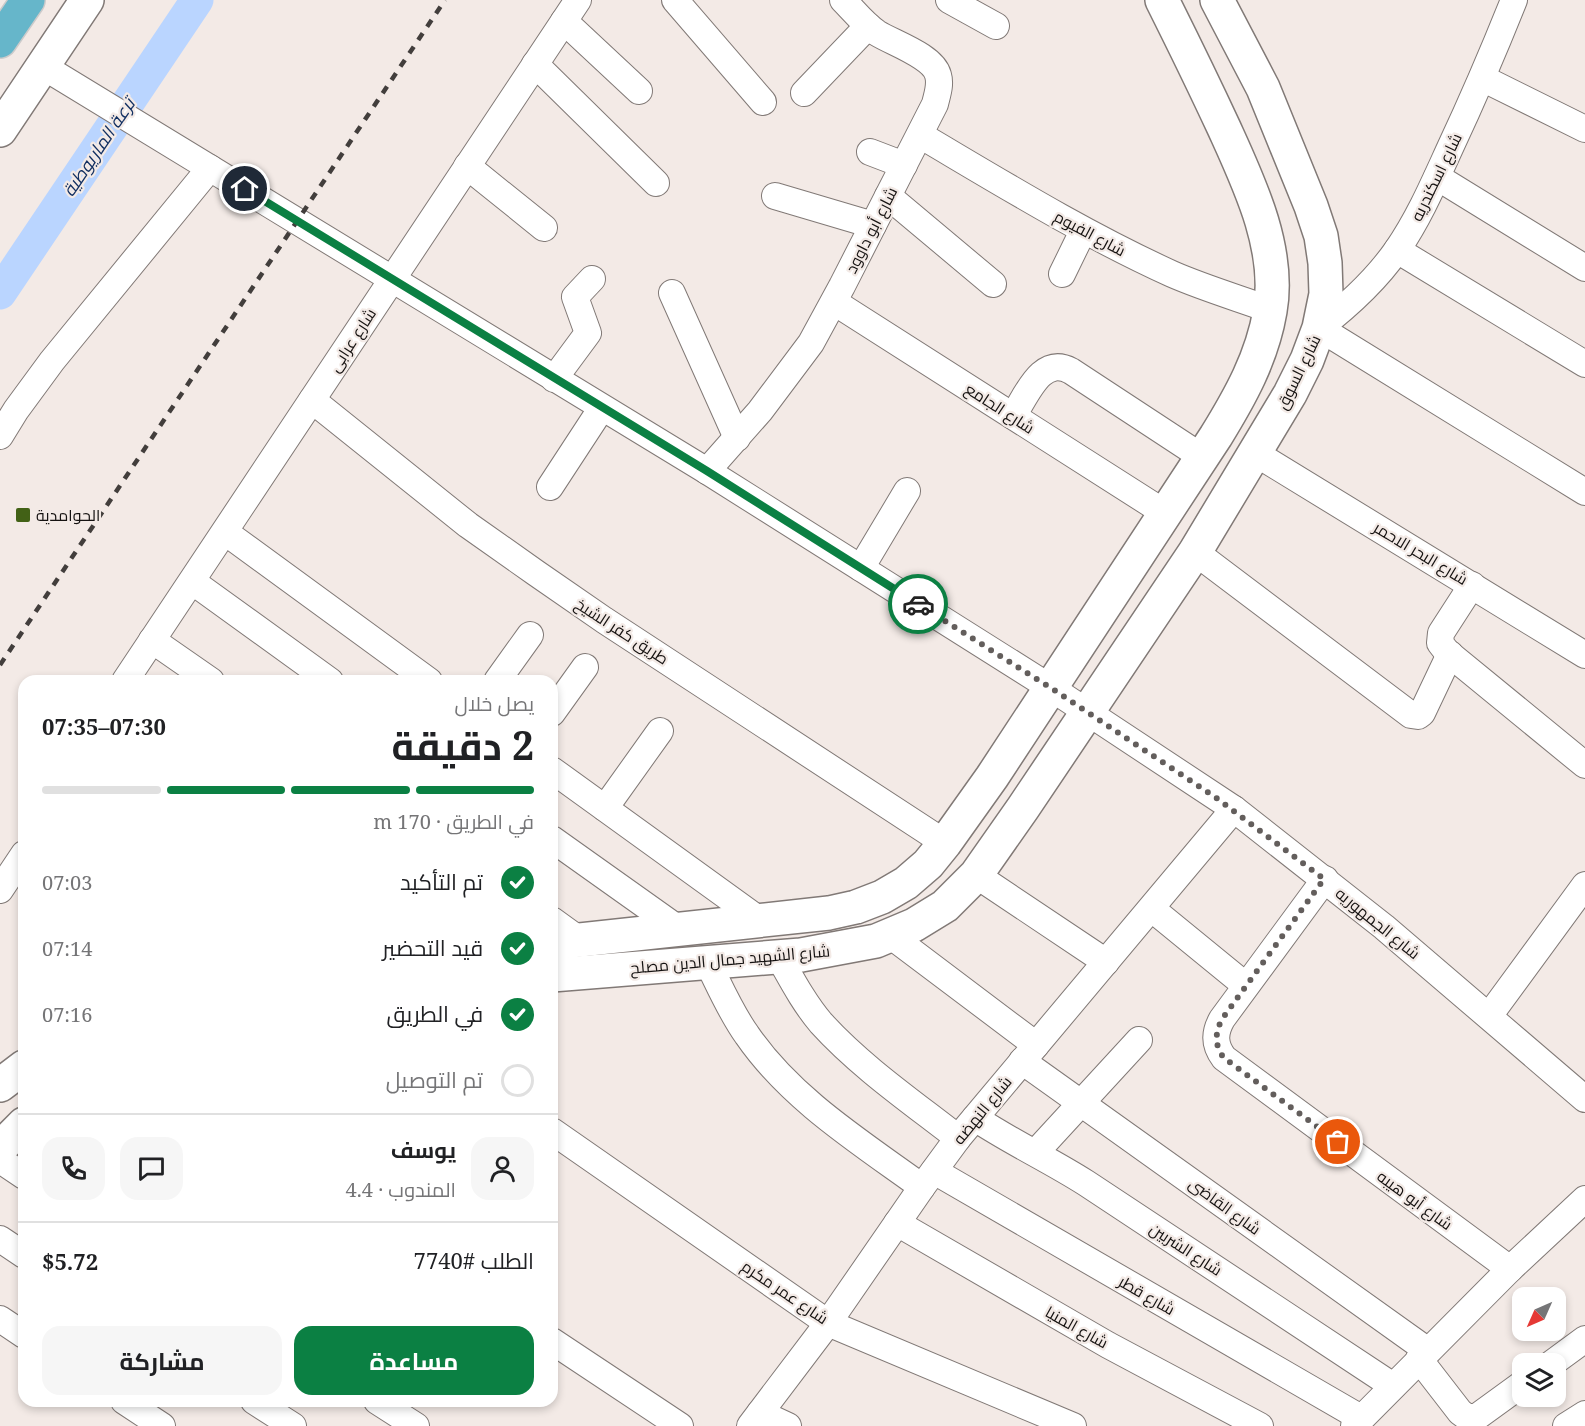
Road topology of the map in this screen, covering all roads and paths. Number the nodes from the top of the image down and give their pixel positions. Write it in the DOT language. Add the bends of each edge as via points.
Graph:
graph roads {
  1 [pos="28,0"];
  2 [pos="87,0"];
  3 [pos="578,0"];
  4 [pos="675,0"];
  5 [pos="843,0"];
  6 [pos="949,0"];
  7 [pos="1162,0"];
  8 [pos="1217,0"];
  9 [pos="1514,0"];
  10 [pos="564,21"];
  11 [pos="868,26"];
  12 [pos="996,26"];
  13 [pos="0,41"];
  14 [pos="535,64"];
  15 [pos="44,67"];
  16 [pos="1482,78"];
  17 [pos="639,91"];
  18 [pos="804,93"];
  19 [pos="763,102"];
  20 [pos="1585,129"];
  21 [pos="0,130"];
  22 [pos="920,135"];
  23 [pos="870,152"];
  24 [pos="904,165"];
  25 [pos="467,166"];
  26 [pos="210,168"];
  27 [pos="1437,177"];
  28 [pos="656,183"];
  29 [pos="775,196"];
  30 [pos="888,196"];
  31 [pos="873,225"];
  32 [pos="544,228"];
  33 [pos="1083,231"];
  34 [pos="1397,250"];
  35 [pos="1585,268"];
  36 [pos="1062,274"];
  37 [pos="592,279"];
  38 [pos="391,280"];
  39 [pos="993,284"];
  40 [pos="672,293"];
  41 [pos="834,302"];
  42 [pos="1271,310"];
  43 [pos="1320,328"];
  44 [pos="1585,364"];
  45 [pos="554,379"];
  46 [pos="312,400"];
  47 [pos="601,409"];
  48 [pos="1013,416"];
  49 [pos="0,436"];
  50 [pos="737,438"];
  51 [pos="1255,453"];
  52 [pos="1202,457"];
  53 [pos="707,471"];
  54 [pos="550,487"];
  55 [pos="907,490"];
  56 [pos="1585,492"];
  57 [pos="1165,513"];
  58 [pos="225,532"];
  59 [pos="1195,552"];
  60 [pos="861,568"];
  61 [pos="193,582"];
  62 [pos="1472,585"];
  63 [pos="530,635"];
  64 [pos="152,640"];
  65 [pos="1450,654"];
  66 [pos="1585,655"];
  67 [pos="585,667"];
  68 [pos="129,675"];
  69 [pos="202,675"];
  70 [pos="322,675"];
  71 [pos="421,675"];
  72 [pos="501,675"];
  73 [pos="1051,688"];
  74 [pos="558,705"];
  75 [pos="1088,712"];
  76 [pos="660,731"];
  77 [pos="1585,765"];
  78 [pos="558,774"];
  79 [pos="605,808"];
  80 [pos="1234,810"];
  81 [pos="558,843"];
  82 [pos="945,843"];
  83 [pos="18,863"];
  84 [pos="976,875"];
  85 [pos="1324,879"];
  86 [pos="1585,885"];
  87 [pos="0,890"];
  88 [pos="1152,909"];
  89 [pos="761,921"];
  90 [pos="558,929"];
  91 [pos="680,930"];
  92 [pos="890,935"];
  93 [pos="567,942"];
  94 [pos="779,957"];
  95 [pos="1106,962"];
  96 [pos="708,963"];
  97 [pos="558,975"];
  98 [pos="1245,985"];
  99 [pos="1489,1016"];
  100 [pos="1139,1040"];
  101 [pos="1029,1053"];
  102 [pos="18,1072"];
  103 [pos="0,1086"];
  104 [pos="1581,1087"];
  105 [pos="1083,1104"];
  106 [pos="975,1118"];
  107 [pos="18,1130"];
  108 [pos="558,1135"];
  109 [pos="958,1138"];
  110 [pos="0,1148"];
  111 [pos="1036,1152"];
  112 [pos="0,1160"];
  113 [pos="18,1172"];
  114 [pos="928,1179"];
  115 [pos="1585,1199"];
  116 [pos="897,1223"];
  117 [pos="0,1239"];
  118 [pos="18,1251"];
  119 [pos="1510,1269"];
  120 [pos="0,1319"];
  121 [pos="828,1323"];
  122 [pos="18,1331"];
  123 [pos="1585,1339"];
  124 [pos="558,1345"];
  125 [pos="1566,1353"];
  126 [pos="1423,1355"];
  127 [pos="1393,1386"];
  128 [pos="1512,1391"];
  129 [pos="133,1407"];
  130 [pos="263,1407"];
  131 [pos="386,1407"];
  132 [pos="1585,1414"];
  133 [pos="755,1419"];
  134 [pos="1357,1422"];
  135 [pos="162,1426"];
  136 [pos="293,1426"];
  137 [pos="416,1426"];
  138 [pos="680,1426"];
  139 [pos="788,1426"];
  140 [pos="1073,1426"];
  141 [pos="1260,1426"];
  142 [pos="1566,1426"];
  1 -- 13 [label="highway"];
  2 -- 15 [label="street"];
  3 -- 10 [label="street, شارع عرابى"];
  4 -- 19 [label="street"];
  5 -- 11 [label="street, شارع أبو داوود"];
  6 -- 12 [label="street"];
  7 -- 42 [label="street" via="1257,205 1272,272"];
  8 -- 43 [label="street, شارع السوق" via="1263,88 1318,226 1326,294"];
  9 -- 16 [label="street, شارع اسكندريه"];
  10 -- 14 [label="street, شارع عرابى"];
  10 -- 17 [label="street"];
  11 -- 18 [label="street"];
  11 -- 22 [label="street, شارع أبو داوود" via="924,58 938,75 935,104"];
  14 -- 25 [label="street, شارع عرابى"];
  14 -- 28 [label="street"];
  15 -- 21 [label="street"];
  15 -- 26 [label="street, شارع الجمهوريه"];
  16 -- 20 [label="street"];
  16 -- 27 [label="street, شارع اسكندريه"];
  22 -- 24 [label="street, شارع أبو داوود"];
  22 -- 33 [label="street, شارع الفيوم"];
  23 -- 24 [label="street"];
  24 -- 30 [label="street, شارع أبو داوود"];
  25 -- 32 [label="street"];
  25 -- 38 [label="street, شارع عرابى"];
  26 -- 38 [label="street, شارع الجمهوريه"];
  26 -- 49 [label="street" via="52,362"];
  27 -- 34 [label="street, شارع اسكندريه"];
  27 -- 35 [label="street"];
  29 -- 31 [label="street"];
  30 -- 31 [label="street, شارع أبو داوود"];
  30 -- 39 [label="street"];
  31 -- 41 [label="street, شارع أبو داوود"];
  33 -- 36 [label="street"];
  33 -- 42 [label="street, شارع الفيوم" via="1175,275"];
  34 -- 43 [label="street, شارع اسكندريه" via="1362,292"];
  34 -- 44 [label="street"];
  37 -- 45 [label="street" via="575,297 588,333"];
  38 -- 45 [label="street, شارع الجمهوريه"];
  38 -- 46 [label="street, شارع عرابى"];
  40 -- 50 [label="street"];
  41 -- 48 [label="street, شارع الجامع"];
  41 -- 50 [label="street, شارع أبو داوود" via="787,378"];
  42 -- 52 [label="street" via="1262,347 1244,391"];
  43 -- 51 [label="street, شارع السوق" via="1290,394"];
  43 -- 56 [label="street"];
  45 -- 47 [label="street, شارع الجمهوريه"];
  46 -- 58 [label="street, شارع عرابى"];
  46 -- 82 [label="street, طريق كفر الشيخ" via="468,525 536,573"];
  47 -- 53 [label="street, شارع الجمهوريه"];
  47 -- 54 [label="street"];
  48 -- 52 [label="street" via="1040,375 1058,366"];
  48 -- 57 [label="street, شارع الجامع"];
  50 -- 53 [label="street, شارع أبو داوود"];
  51 -- 59 [label="street, شارع السوق"];
  51 -- 62 [label="street, شارع البحر الاحمر"];
  52 -- 57 [label="street"];
  53 -- 60 [label="street, شارع الجمهوريه"];
  55 -- 60 [label="street"];
  57 -- 73 [label="street"];
  58 -- 61 [label="street, شارع عرابى"];
  58 -- 71 [label="street"];
  59 -- 65 [label="street" via="1411,715 1422,713"];
  59 -- 75 [label="street, شارع السوق"];
  60 -- 73 [label="street, شارع الجمهوريه"];
  61 -- 64 [label="street, شارع عرابى"];
  61 -- 70 [label="street"];
  62 -- 65 [label="street" via="1440,638"];
  62 -- 66 [label="street, شارع البحر الاحمر"];
  63 -- 72 [label="street"];
  64 -- 68 [label="street, شارع عرابى"];
  64 -- 69 [label="street"];
  65 -- 77 [label="street"];
  67 -- 74 [label="street"];
  73 -- 75 [label="street, شارع الجمهوريه"];
  73 -- 82 [label="street, شارع الشهيد جمال الدين مصلح"];
  75 -- 80 [label="street, شارع الجمهوريه"];
  75 -- 84 [label="street, شارع الشهيد جمال الدين مصلح"];
  76 -- 79 [label="street"];
  78 -- 79 [label="street"];
  79 -- 89 [label="street"];
  80 -- 85 [label="street, شارع الجمهوريه"];
  80 -- 88 [label="street, شارع النهضه"];
  81 -- 91 [label="street"];
  82 -- 89 [label="street, شارع الشهيد جمال الدين مصلح" via="906,883 882,897 829,914"];
  83 -- 87 [label="street"];
  84 -- 92 [label="street, شارع الشهيد جمال الدين مصلح" via="945,906"];
  84 -- 95 [label="street"];
  85 -- 98 [label="street"];
  85 -- 99 [label="street, شارع الجمهوريه"];
  86 -- 99 [label="street"];
  88 -- 95 [label="street, شارع النهضه"];
  88 -- 98 [label="street"];
  89 -- 91 [label="street, شارع الشهيد جمال الدين مصلح"];
  90 -- 93 [label="street"];
  91 -- 93 [label="street, شارع الشهيد جمال الدين مصلح"];
  92 -- 94 [label="street, شارع الشهيد جمال الدين مصلح" via="840,949"];
  92 -- 101 [label="street, شارع القاضى"];
  94 -- 96 [label="street, شارع الشهيد جمال الدين مصلح"];
  94 -- 109 [label="street" via="797,990 846,1049"];
  95 -- 101 [label="street, شارع النهضه"];
  96 -- 97 [label="street, شارع الشهيد جمال الدين مصلح"];
  96 -- 114 [label="street, شارع قطر" via="746,1034 784,1081 809,1102"];
  98 -- 119 [label="street, شارع أبو هيبه" via="1217,1028 1216,1046 1224,1058"];
  99 -- 104 [label="street, شارع الجمهوريه"];
  100 -- 105 [label="street"];
  101 -- 105 [label="street, شارع القاضى"];
  101 -- 106 [label="street, شارع النهضه"];
  102 -- 103 [label="street"];
  105 -- 111 [label="street"];
  105 -- 126 [label="street, شارع القاضى"];
  106 -- 109 [label="street, شارع النهضه"];
  106 -- 111 [label="street, شارع الشربين"];
  107 -- 110 [label="street"];
  108 -- 121 [label="street, شارع عمر مكرم"];
  109 -- 114 [label="street, شارع النهضه"];
  111 -- 127 [label="street, شارع الشربين"];
  112 -- 113 [label="street"];
  114 -- 116 [label="street, شارع النهضه"];
  114 -- 134 [label="street, شارع قطر"];
  115 -- 119 [label="street"];
  116 -- 121 [label="street, شارع النهضه"];
  116 -- 141 [label="street, شارع المنيا" via="1108,1345"];
  117 -- 118 [label="street"];
  119 -- 126 [label="street"];
  120 -- 122 [label="street"];
  121 -- 133 [label="street, شارع النهضه"];
  121 -- 140 [label="street, شارع عمر مكرم"];
  123 -- 125 [label="street"];
  124 -- 138 [label="street"];
  126 -- 127 [label="street"];
  126 -- 128 [label="street, شارع القاضى" via="1460,1412 1468,1418 1478,1416"];
  127 -- 134 [label="street"];
  129 -- 135 [label="street"];
  130 -- 136 [label="street"];
  131 -- 137 [label="street"];
  132 -- 142 [label="street"];
  133 -- 139 [label="street"];
}
